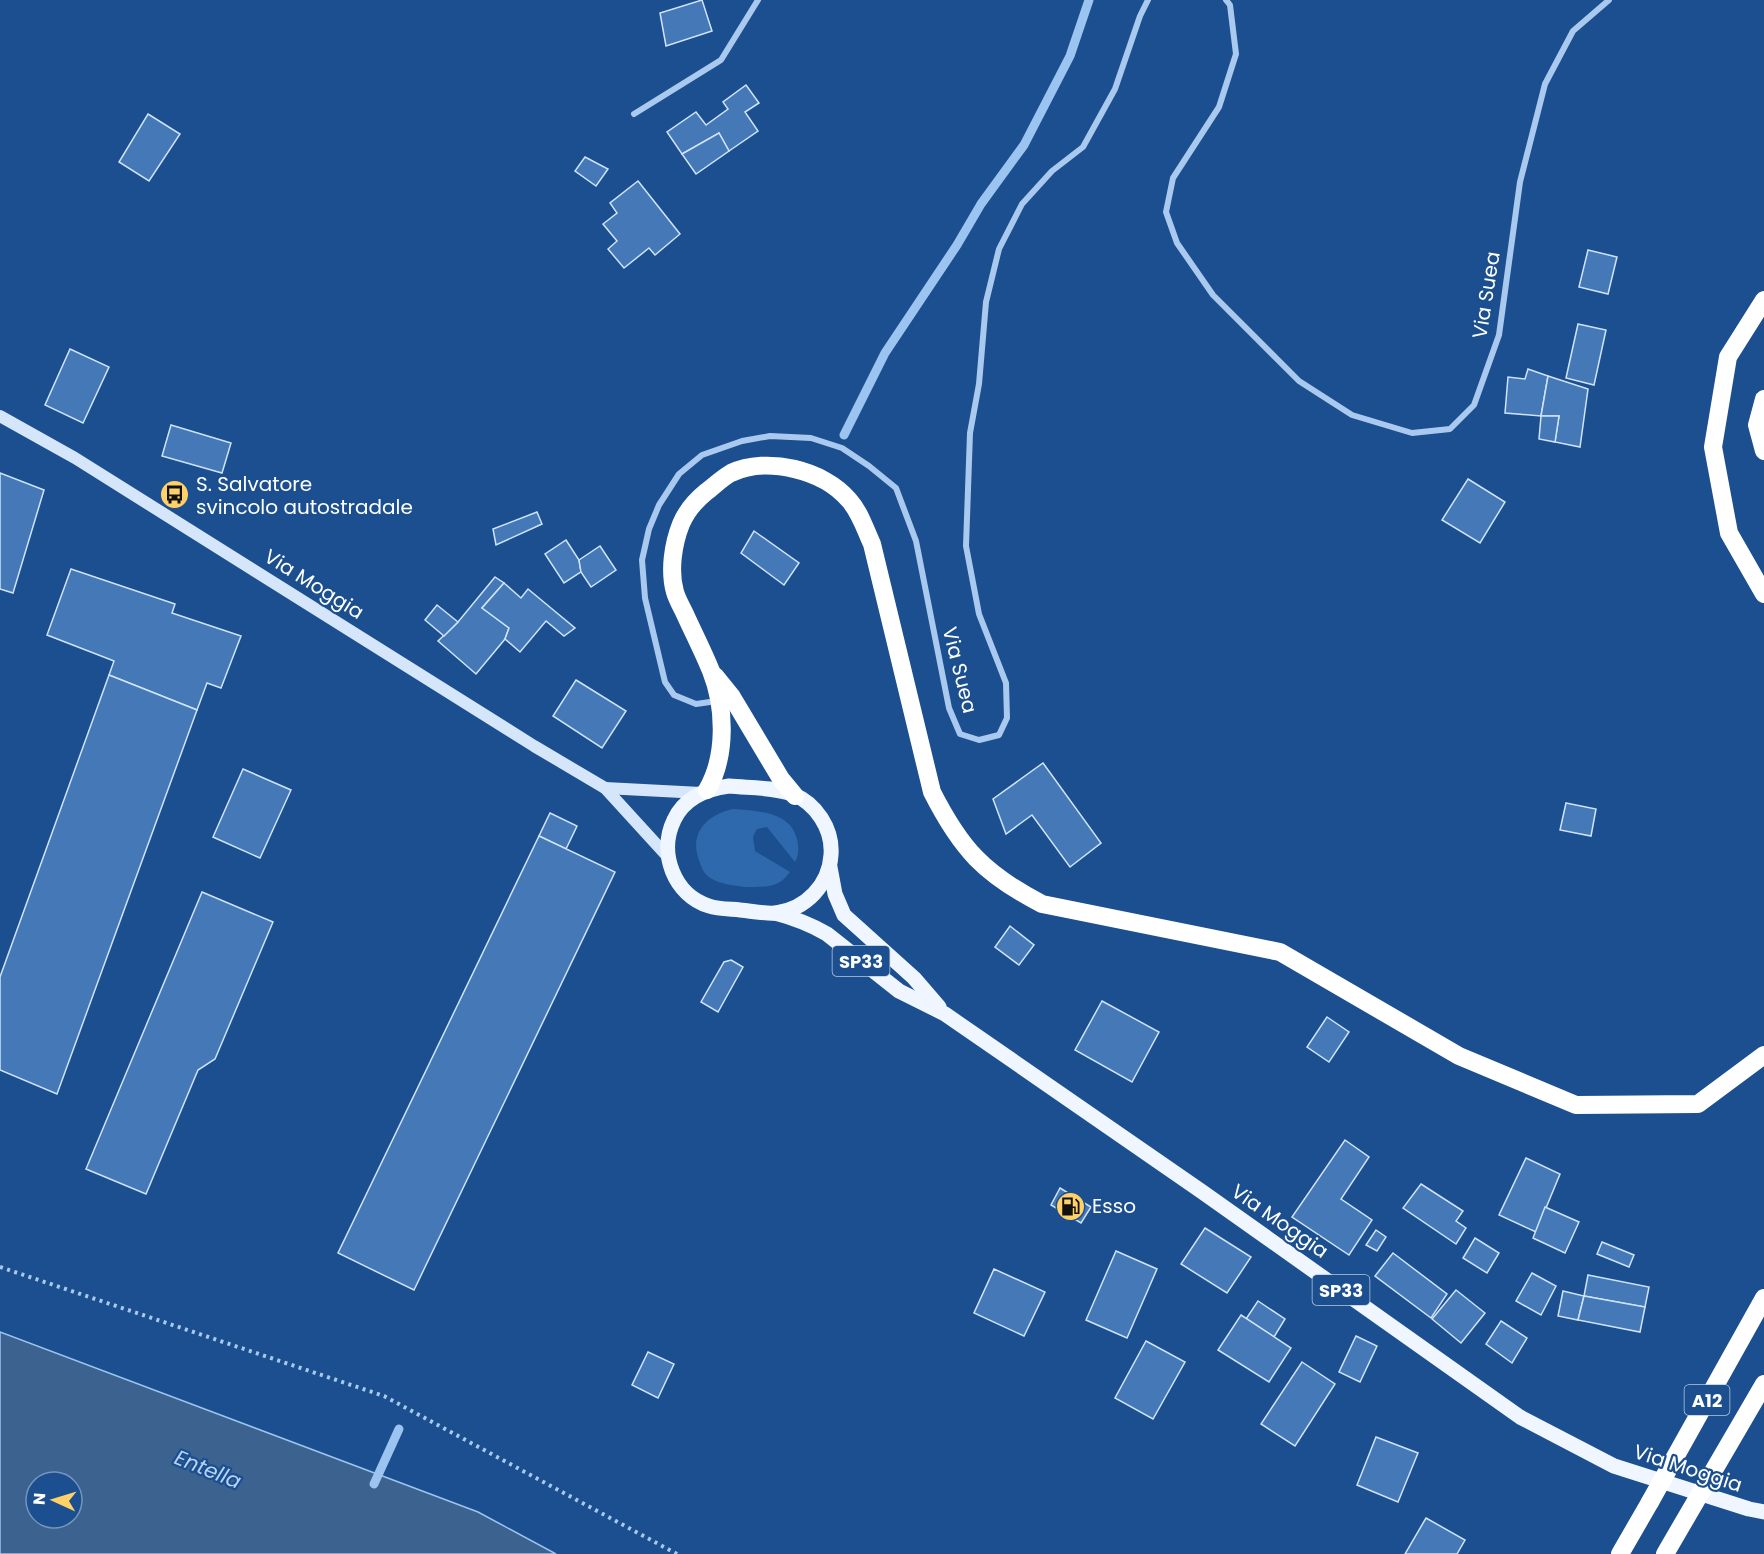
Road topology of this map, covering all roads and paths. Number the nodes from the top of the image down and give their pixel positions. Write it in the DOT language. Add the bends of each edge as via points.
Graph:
graph roads {
  1 [pos="758,0"];
  2 [pos="1148,0"];
  3 [pos="1226,0"];
  4 [pos="1609,0"];
  5 [pos="634,114"];
  6 [pos="1764,300"];
  7 [pos="1764,399"];
  8 [pos="0,416"];
  9 [pos="1764,451"];
  10 [pos="1764,594"];
  11 [pos="712,672"];
  12 [pos="718,701"];
  13 [pos="605,788"];
  14 [pos="704,792"];
  15 [pos="795,796"];
  16 [pos="668,857"];
  17 [pos="830,865"];
  18 [pos="775,913"];
  19 [pos="945,1014"];
  20 [pos="1764,1055"];
  21 [pos="0,1267"];
  22 [pos="1764,1298"];
  23 [pos="1764,1384"];
  24 [pos="1764,1512"];
  25 [pos="677,1554"];
  26 [pos="1620,1554"];
  27 [pos="1665,1554"];
  1 -- 5 [label="street" via="721,60"];
  2 -- 12 [label="street, Via Suea" via="1115,89 1083,147 1052,171 1022,204 999,249 986,302 970,433 966,546 979,614 1006,683 1007,718 999,735 979,740 960,734 949,708 916,541 896,488 842,448 811,438 770,435 702,455 679,474 648,529 642,561 645,597 665,682 674,695 696,704"];
  3 -- 4 [label="street, Via Suea" via="1230,5 1236,54 1219,107 1173,177 1166,212 1177,243 1213,295 1299,381 1352,415 1412,433 1450,429 1474,405 1499,335 1520,182 1545,84 1573,31"];
  6 -- 10 [label="highway" via="1728,357 1713,447 1729,532"];
  7 -- 9 [label="highway" via="1757,425"];
  8 -- 13 [label="main road, Via Moggia / SP33" via="75,458"];
  11 -- 12 [label="highway"];
  11 -- 15 [label="highway"];
  11 -- 20 [label="highway" via="675,591 673,548 682,522 702,496 732,473 769,466 813,473 848,499 872,544 932,792 946,819 975,858 1023,894 1042,904 1280,952 1459,1056 1576,1105 1698,1104"];
  12 -- 14 [label="highway" via="719,758"];
  13 -- 14 [label="main road, Via Moggia / SP33"];
  13 -- 16 [label="main road, Via Moggia / SP33"];
  14 -- 15 [label="main road, Via Moggia / SP33" via="729,786"];
  14 -- 16 [label="main road, Via Moggia / SP33" via="675,818 668,837"];
  15 -- 17 [label="main road, Via Moggia / SP33" via="824,823 831,843"];
  16 -- 18 [label="main road, Via Moggia / SP33" via="679,884 701,903"];
  17 -- 18 [label="main road, Via Moggia / SP33" via="821,885 808,900"];
  17 -- 19 [label="main road, Via Moggia / SP33" via="835,894 844,915 914,978"];
  18 -- 19 [label="main road, Via Moggia / SP33" via="821,930 899,991"];
  19 -- 24 [label="main road, Via Moggia / SP33" via="1520,1417 1614,1466"];
  21 -- 25 [label="path" via="384,1396"];
  22 -- 26 [label="highway, A12, bridge"];
  23 -- 27 [label="highway, A12, bridge"];
}
